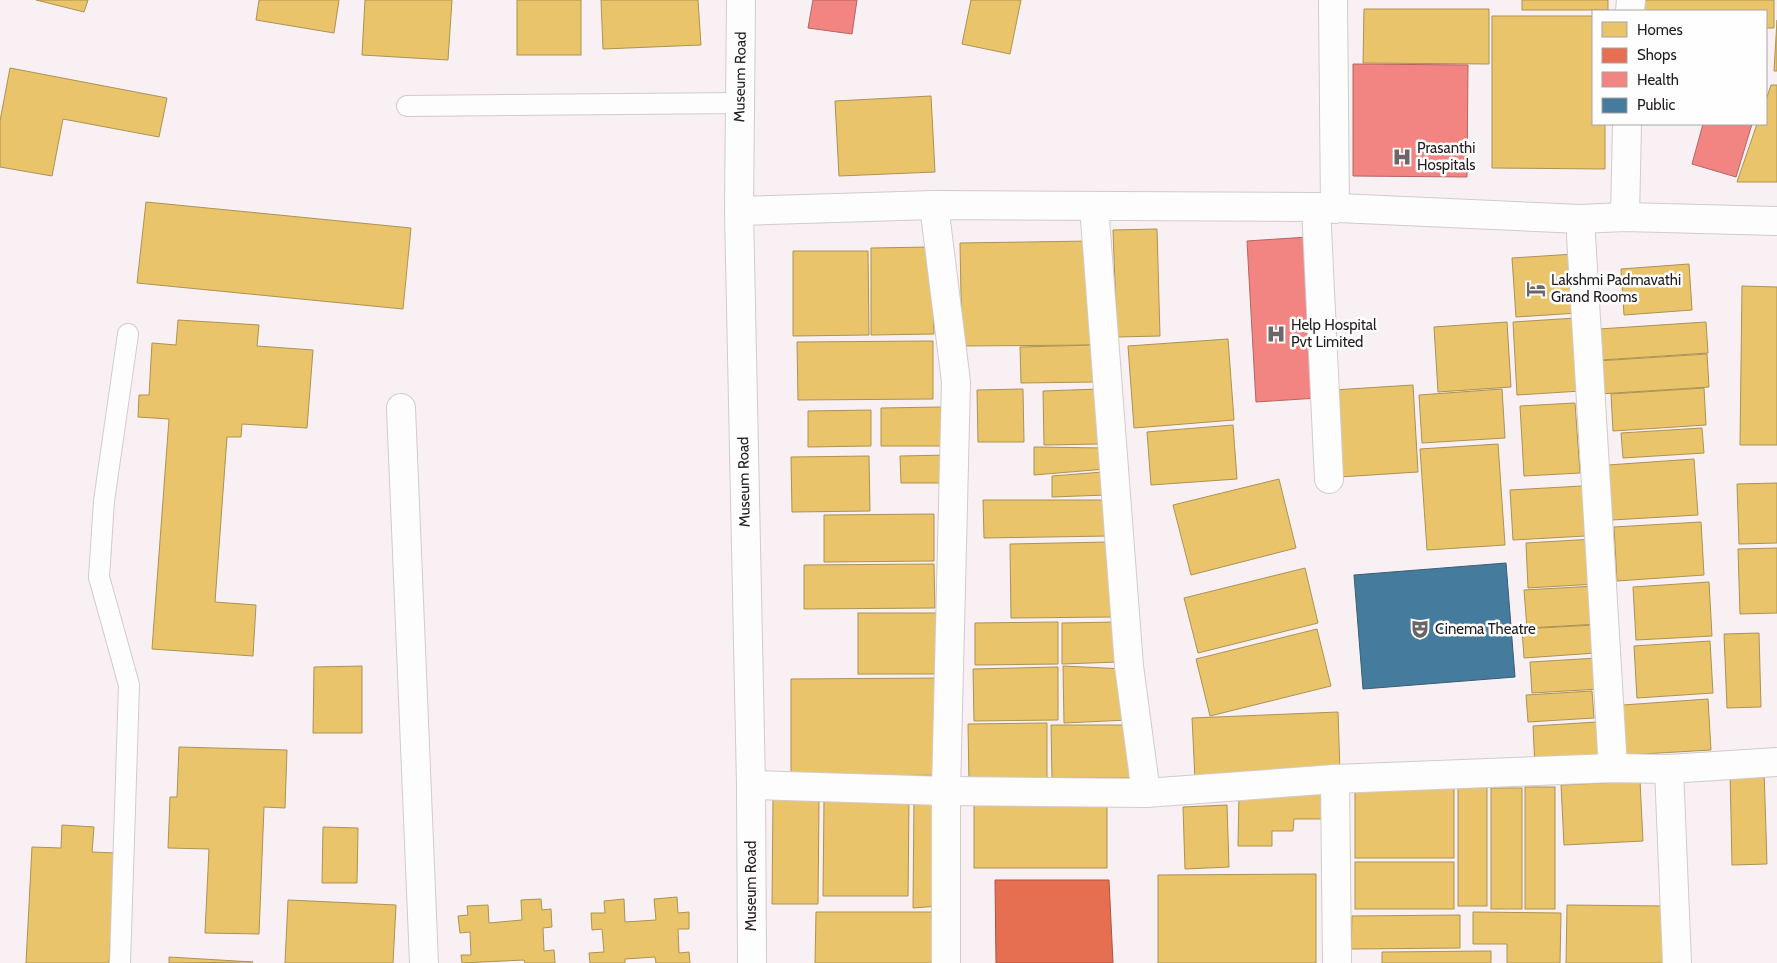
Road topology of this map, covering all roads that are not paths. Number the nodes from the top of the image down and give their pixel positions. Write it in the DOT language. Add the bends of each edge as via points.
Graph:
graph roads {
  1 [pos="741,0"];
  2 [pos="1333,0"];
  3 [pos="740,103"];
  4 [pos="407,106"];
  5 [pos="1627,125"];
  6 [pos="934,205"];
  7 [pos="1094,206"];
  8 [pos="1326,208"];
  9 [pos="739,211"];
  10 [pos="1625,217"];
  11 [pos="1580,219"];
  12 [pos="1777,221"];
  13 [pos="128,334"];
  14 [pos="401,408"];
  15 [pos="1330,479"];
  16 [pos="1777,762"];
  17 [pos="1613,768"];
  18 [pos="1669,769"];
  19 [pos="1335,779"];
  20 [pos="751,785"];
  21 [pos="946,791"];
  22 [pos="1146,793"];
  23 [pos="120,963"];
  24 [pos="424,963"];
  25 [pos="752,963"];
  26 [pos="946,963"];
  27 [pos="1337,963"];
  28 [pos="1677,963"];
  1 -- 3 [label="street, Museum Road"];
  2 -- 8 [label="street"];
  3 -- 4 [label="lane"];
  3 -- 9 [label="street, Museum Road"];
  5 -- 10 [label="street"];
  6 -- 7 [label="street"];
  6 -- 9 [label="street"];
  6 -- 21 [label="street" via="956,382"];
  7 -- 8 [label="street"];
  7 -- 22 [label="street" via="1129,666"];
  8 -- 11 [label="street"];
  8 -- 15 [label="street"];
  9 -- 20 [label="street, Museum Road"];
  10 -- 11 [label="street"];
  10 -- 12 [label="street"];
  11 -- 17 [label="street"];
  13 -- 23 [label="lane" via="104,501 99,578 129,685"];
  14 -- 24 [label="street"];
  16 -- 18 [label="street"];
  17 -- 18 [label="street"];
  17 -- 19 [label="street"];
  18 -- 28 [label="street"];
  19 -- 22 [label="street"];
  19 -- 27 [label="street"];
  20 -- 21 [label="street"];
  20 -- 25 [label="street, Museum Road"];
  21 -- 22 [label="street"];
  21 -- 26 [label="street"];
}
